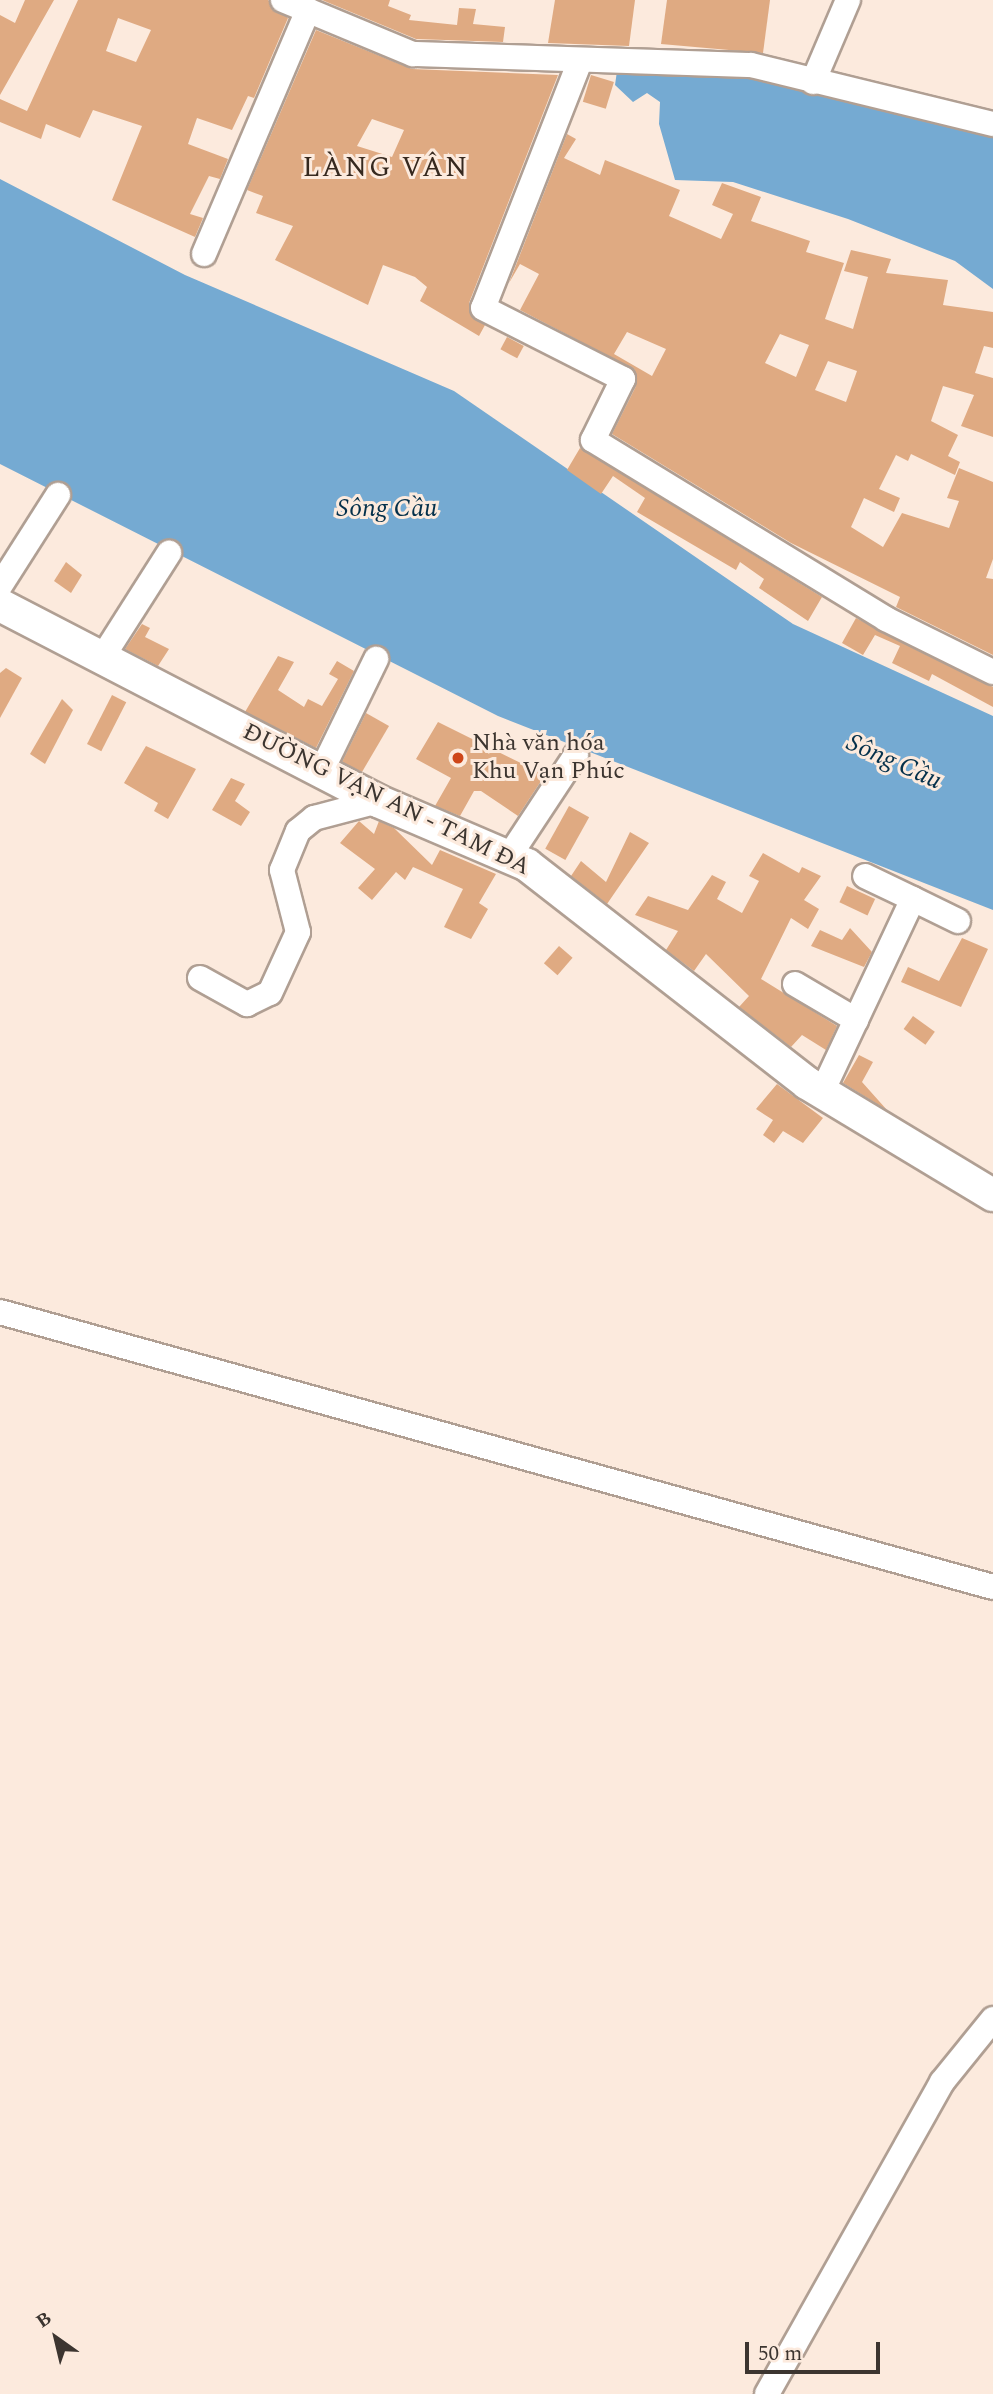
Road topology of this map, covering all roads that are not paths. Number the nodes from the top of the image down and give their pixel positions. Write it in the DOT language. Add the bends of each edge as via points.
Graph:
graph roads {
  1 [pos="283,0"];
  2 [pos="848,0"];
  3 [pos="308,10"];
  4 [pos="580,61"];
  5 [pos="813,82"];
  6 [pos="993,124"];
  7 [pos="204,254"];
  8 [pos="58,495"];
  9 [pos="169,553"];
  10 [pos="0,586"];
  11 [pos="0,605"];
  12 [pos="102,658"];
  13 [pos="376,659"];
  14 [pos="993,672"];
  15 [pos="576,755"];
  16 [pos="321,772"];
  17 [pos="379,801"];
  18 [pos="510,855"];
  19 [pos="865,876"];
  20 [pos="914,899"];
  21 [pos="958,921"];
  22 [pos="200,978"];
  23 [pos="795,984"];
  24 [pos="856,1020"];
  25 [pos="822,1092"];
  26 [pos="993,1195"];
  27 [pos="0,1312"];
  28 [pos="993,1587"];
  29 [pos="993,2019"];
  30 [pos="766,2394"];
  1 -- 3 [label="street"];
  2 -- 5 [label="street"];
  3 -- 4 [label="street" via="413,54"];
  3 -- 7 [label="street"];
  4 -- 5 [label="street" via="678,58 751,65"];
  4 -- 14 [label="street" via="483,308 623,379 593,440 886,619"];
  5 -- 6 [label="street"];
  8 -- 10 [label="street"];
  9 -- 12 [label="street"];
  11 -- 12 [label="main road, ĐƯỜNG VẠN AN - TAM ĐA"];
  12 -- 16 [label="main road, ĐƯỜNG VẠN AN - TAM ĐA"];
  13 -- 16 [label="street"];
  15 -- 18 [label="street"];
  16 -- 17 [label="main road, ĐƯỜNG VẠN AN - TAM ĐA"];
  17 -- 18 [label="main road, ĐƯỜNG VẠN AN - TAM ĐA"];
  17 -- 22 [label="street" via="314,818 298,831 282,870 298,932 270,993 247,1004"];
  18 -- 25 [label="main road, ĐƯỜNG VẠN AN - TAM ĐA"];
  19 -- 20 [label="street"];
  20 -- 21 [label="street"];
  20 -- 24 [label="street"];
  23 -- 24 [label="street"];
  24 -- 25 [label="street"];
  25 -- 26 [label="main road, ĐƯỜNG VẠN AN - TAM ĐA"];
  27 -- 28 [label="street"];
  29 -- 30 [label="street" via="942,2082"];
}
